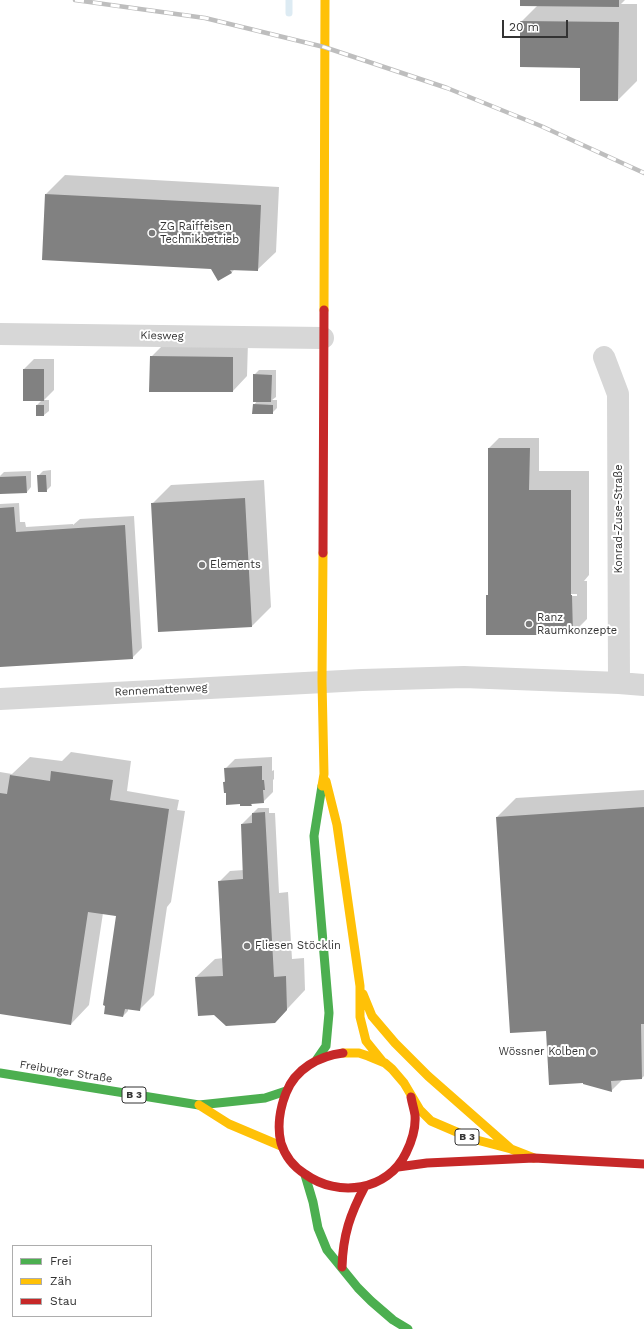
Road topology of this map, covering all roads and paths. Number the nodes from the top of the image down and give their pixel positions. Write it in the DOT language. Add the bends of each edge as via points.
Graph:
graph roads {
  1 [pos="325,0"];
  2 [pos="0,334"];
  3 [pos="323,338"];
  4 [pos="604,357"];
  5 [pos="322,682"];
  6 [pos="619,683"];
  7 [pos="644,685"];
  8 [pos="0,699"];
  9 [pos="324,774"];
  10 [pos="360,986"];
  11 [pos="317,1059"];
  12 [pos="383,1062"];
  13 [pos="0,1073"];
  14 [pos="286,1091"];
  15 [pos="411,1097"];
  16 [pos="199,1105"];
  17 [pos="281,1146"];
  18 [pos="511,1149"];
  19 [pos="534,1158"];
  20 [pos="644,1164"];
  21 [pos="398,1167"];
  22 [pos="305,1175"];
  23 [pos="365,1186"];
  24 [pos="342,1268"];
  25 [pos="408,1329"];
  1 -- 3 [label="street"];
  2 -- 3 [label="street, Kiesweg"];
  3 -- 5 [label="street"];
  4 -- 6 [label="street, Konrad-Zuse-Straße" via="618,394"];
  5 -- 6 [label="street" via="464,677"];
  5 -- 8 [label="street, Rennemattenweg"];
  5 -- 9 [label="street"];
  6 -- 7 [label="street"];
  9 -- 10 [label="street" via="337,825"];
  9 -- 11 [label="street" via="314,836 329,1013 326,1046"];
  10 -- 12 [label="street" via="360,1017 366,1042"];
  10 -- 18 [label="street" via="372,1016 395,1043 428,1076"];
  11 -- 12 [label="street" via="353,1052"];
  11 -- 14 [label="street" via="294,1078"];
  12 -- 15 [label="street" via="403,1082"];
  13 -- 16 [label="street, Freiburger Straße / B 3"];
  14 -- 16 [label="street, Freiburger Straße / B 3" via="264,1098"];
  14 -- 17 [label="street" via="280,1105"];
  15 -- 18 [label="street, B 3" via="427,1118 468,1137"];
  15 -- 21 [label="street" via="415,1116 414,1131 407,1154"];
  16 -- 17 [label="street, Freiburger Straße / B 3" via="229,1124"];
  17 -- 22 [label="street"];
  18 -- 19 [label="street, B 3"];
  19 -- 20 [label="street, B 3"];
  19 -- 21 [label="street, B 3" via="427,1163"];
  21 -- 23 [label="street" via="383,1179"];
  22 -- 23 [label="street" via="317,1183 330,1187 347,1189"];
  22 -- 24 [label="street" via="326,1250"];
  23 -- 24 [label="street" via="352,1209 345,1230"];
  24 -- 25 [label="street" via="371,1301 392,1320"];
}
